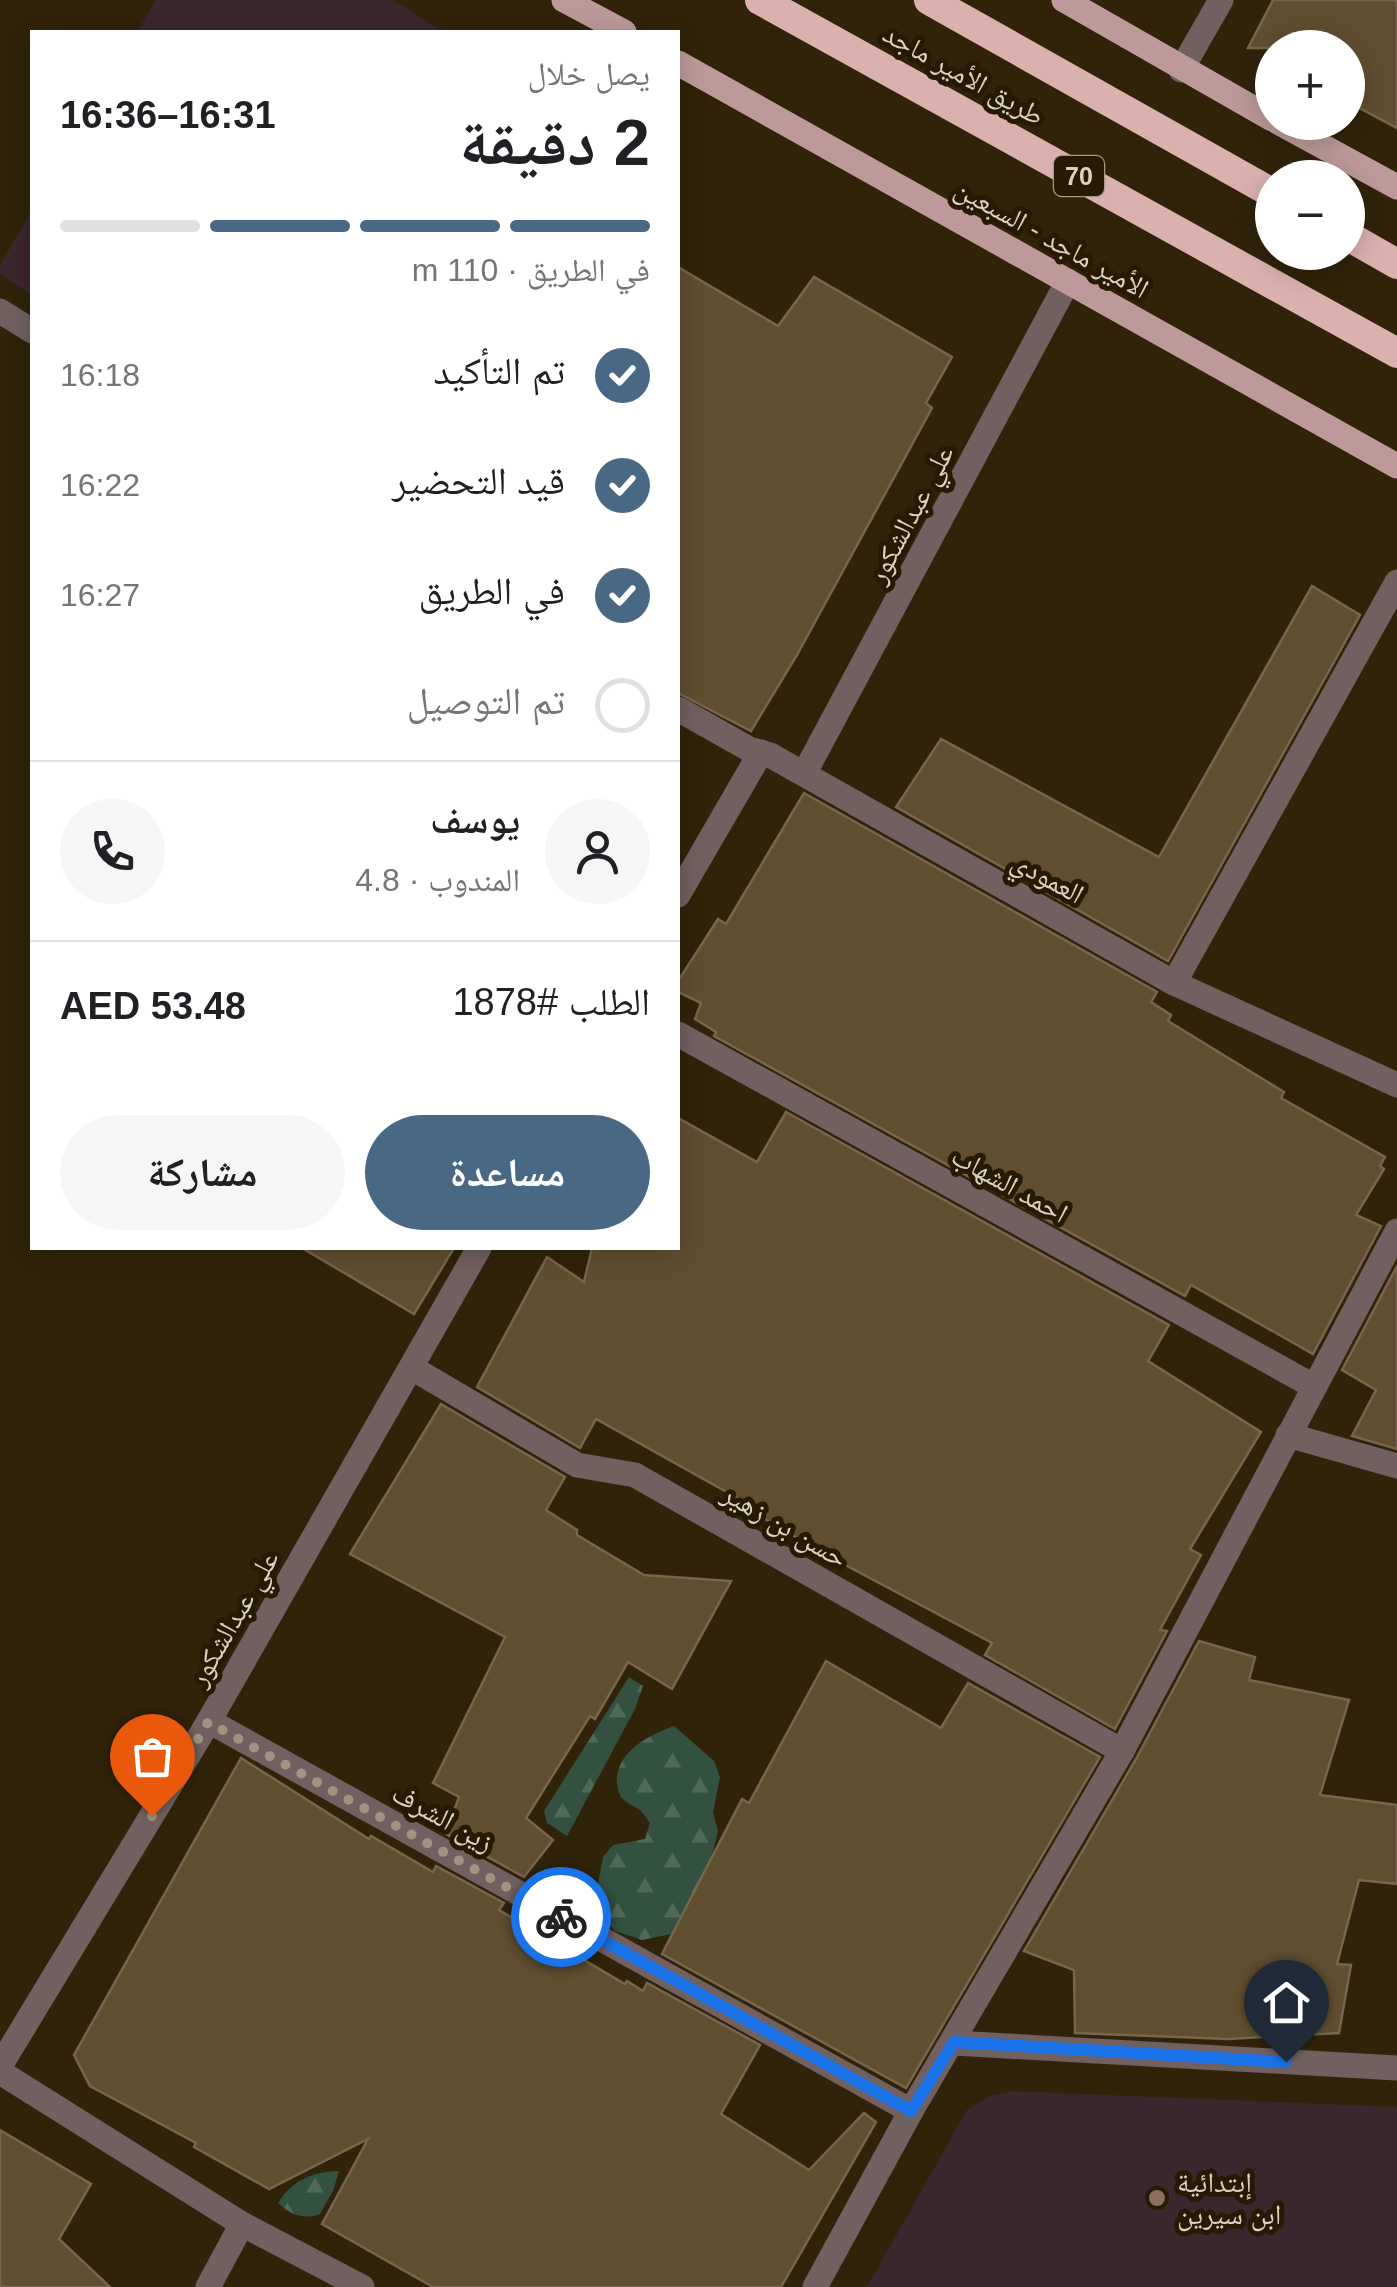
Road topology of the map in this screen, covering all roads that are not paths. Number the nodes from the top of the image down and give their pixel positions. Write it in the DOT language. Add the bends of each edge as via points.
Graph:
graph roads {
  1 [pos="564,0"];
  2 [pos="760,0"];
  3 [pos="929,0"];
  4 [pos="1064,0"];
  5 [pos="1221,0"];
  6 [pos="620,30"];
  7 [pos="680,64"];
  8 [pos="1182,70"];
  9 [pos="1255,110"];
  10 [pos="1310,140"];
  11 [pos="1255,184"];
  12 [pos="1397,188"];
  13 [pos="1365,246"];
  14 [pos="1397,264"];
  15 [pos="1068,281"];
  16 [pos="0,311"];
  17 [pos="30,330"];
  18 [pos="1397,353"];
  19 [pos="1397,466"];
  20 [pos="1397,582"];
  21 [pos="680,709"];
  22 [pos="761,752"];
  23 [pos="804,774"];
  24 [pos="680,892"];
  25 [pos="1174,983"];
  26 [pos="680,1035"];
  27 [pos="1397,1085"];
  28 [pos="1397,1231"];
  29 [pos="478,1250"];
  30 [pos="412,1368"];
  31 [pos="1314,1386"];
  32 [pos="1288,1434"];
  33 [pos="1397,1466"];
  34 [pos="208,1722"];
  35 [pos="1122,1751"];
  36 [pos="954,2042"];
  37 [pos="1397,2068"];
  38 [pos="0,2069"];
  39 [pos="911,2111"];
  40 [pos="242,2224"];
  41 [pos="208,2287"];
  42 [pos="362,2287"];
  43 [pos="815,2287"];
  1 -- 6 [label="main road"];
  2 -- 18 [label="highway, طريق الأمير ماجد / 70"];
  3 -- 11 [label="highway, طريق الأمير ماجد"];
  4 -- 8 [label="main road"];
  5 -- 8 [label="street"];
  7 -- 15 [label="main road, الأمير ماجد - السبعين"];
  8 -- 9 [label="main road"];
  10 -- 12 [label="main road"];
  13 -- 14 [label="highway"];
  15 -- 19 [label="main road, الأمير ماجد - السبعين"];
  15 -- 23 [label="street, علي عبدالشكور"];
  16 -- 17 [label="street"];
  20 -- 25 [label="street"];
  21 -- 22 [label="street, العمودي"];
  22 -- 23 [label="street, العمودي"];
  22 -- 24 [label="street"];
  23 -- 25 [label="street, العمودي"];
  25 -- 27 [label="street, العمودي"];
  26 -- 31 [label="street, احمد الشهاب"];
  28 -- 31 [label="street"];
  29 -- 30 [label="street, علي عبدالشكور"];
  30 -- 34 [label="street, علي عبدالشكور"];
  30 -- 35 [label="street, حسن بن زهير" via="576,1465 635,1474"];
  31 -- 32 [label="street"];
  32 -- 33 [label="street"];
  32 -- 35 [label="street"];
  34 -- 38 [label="street, علي عبدالشكور"];
  34 -- 39 [label="street, زين الشرف"];
  35 -- 36 [label="street"];
  36 -- 37 [label="street"];
  36 -- 39 [label="street"];
  38 -- 40 [label="street"];
  39 -- 43 [label="street"];
  40 -- 41 [label="street"];
  40 -- 42 [label="street"];
}
